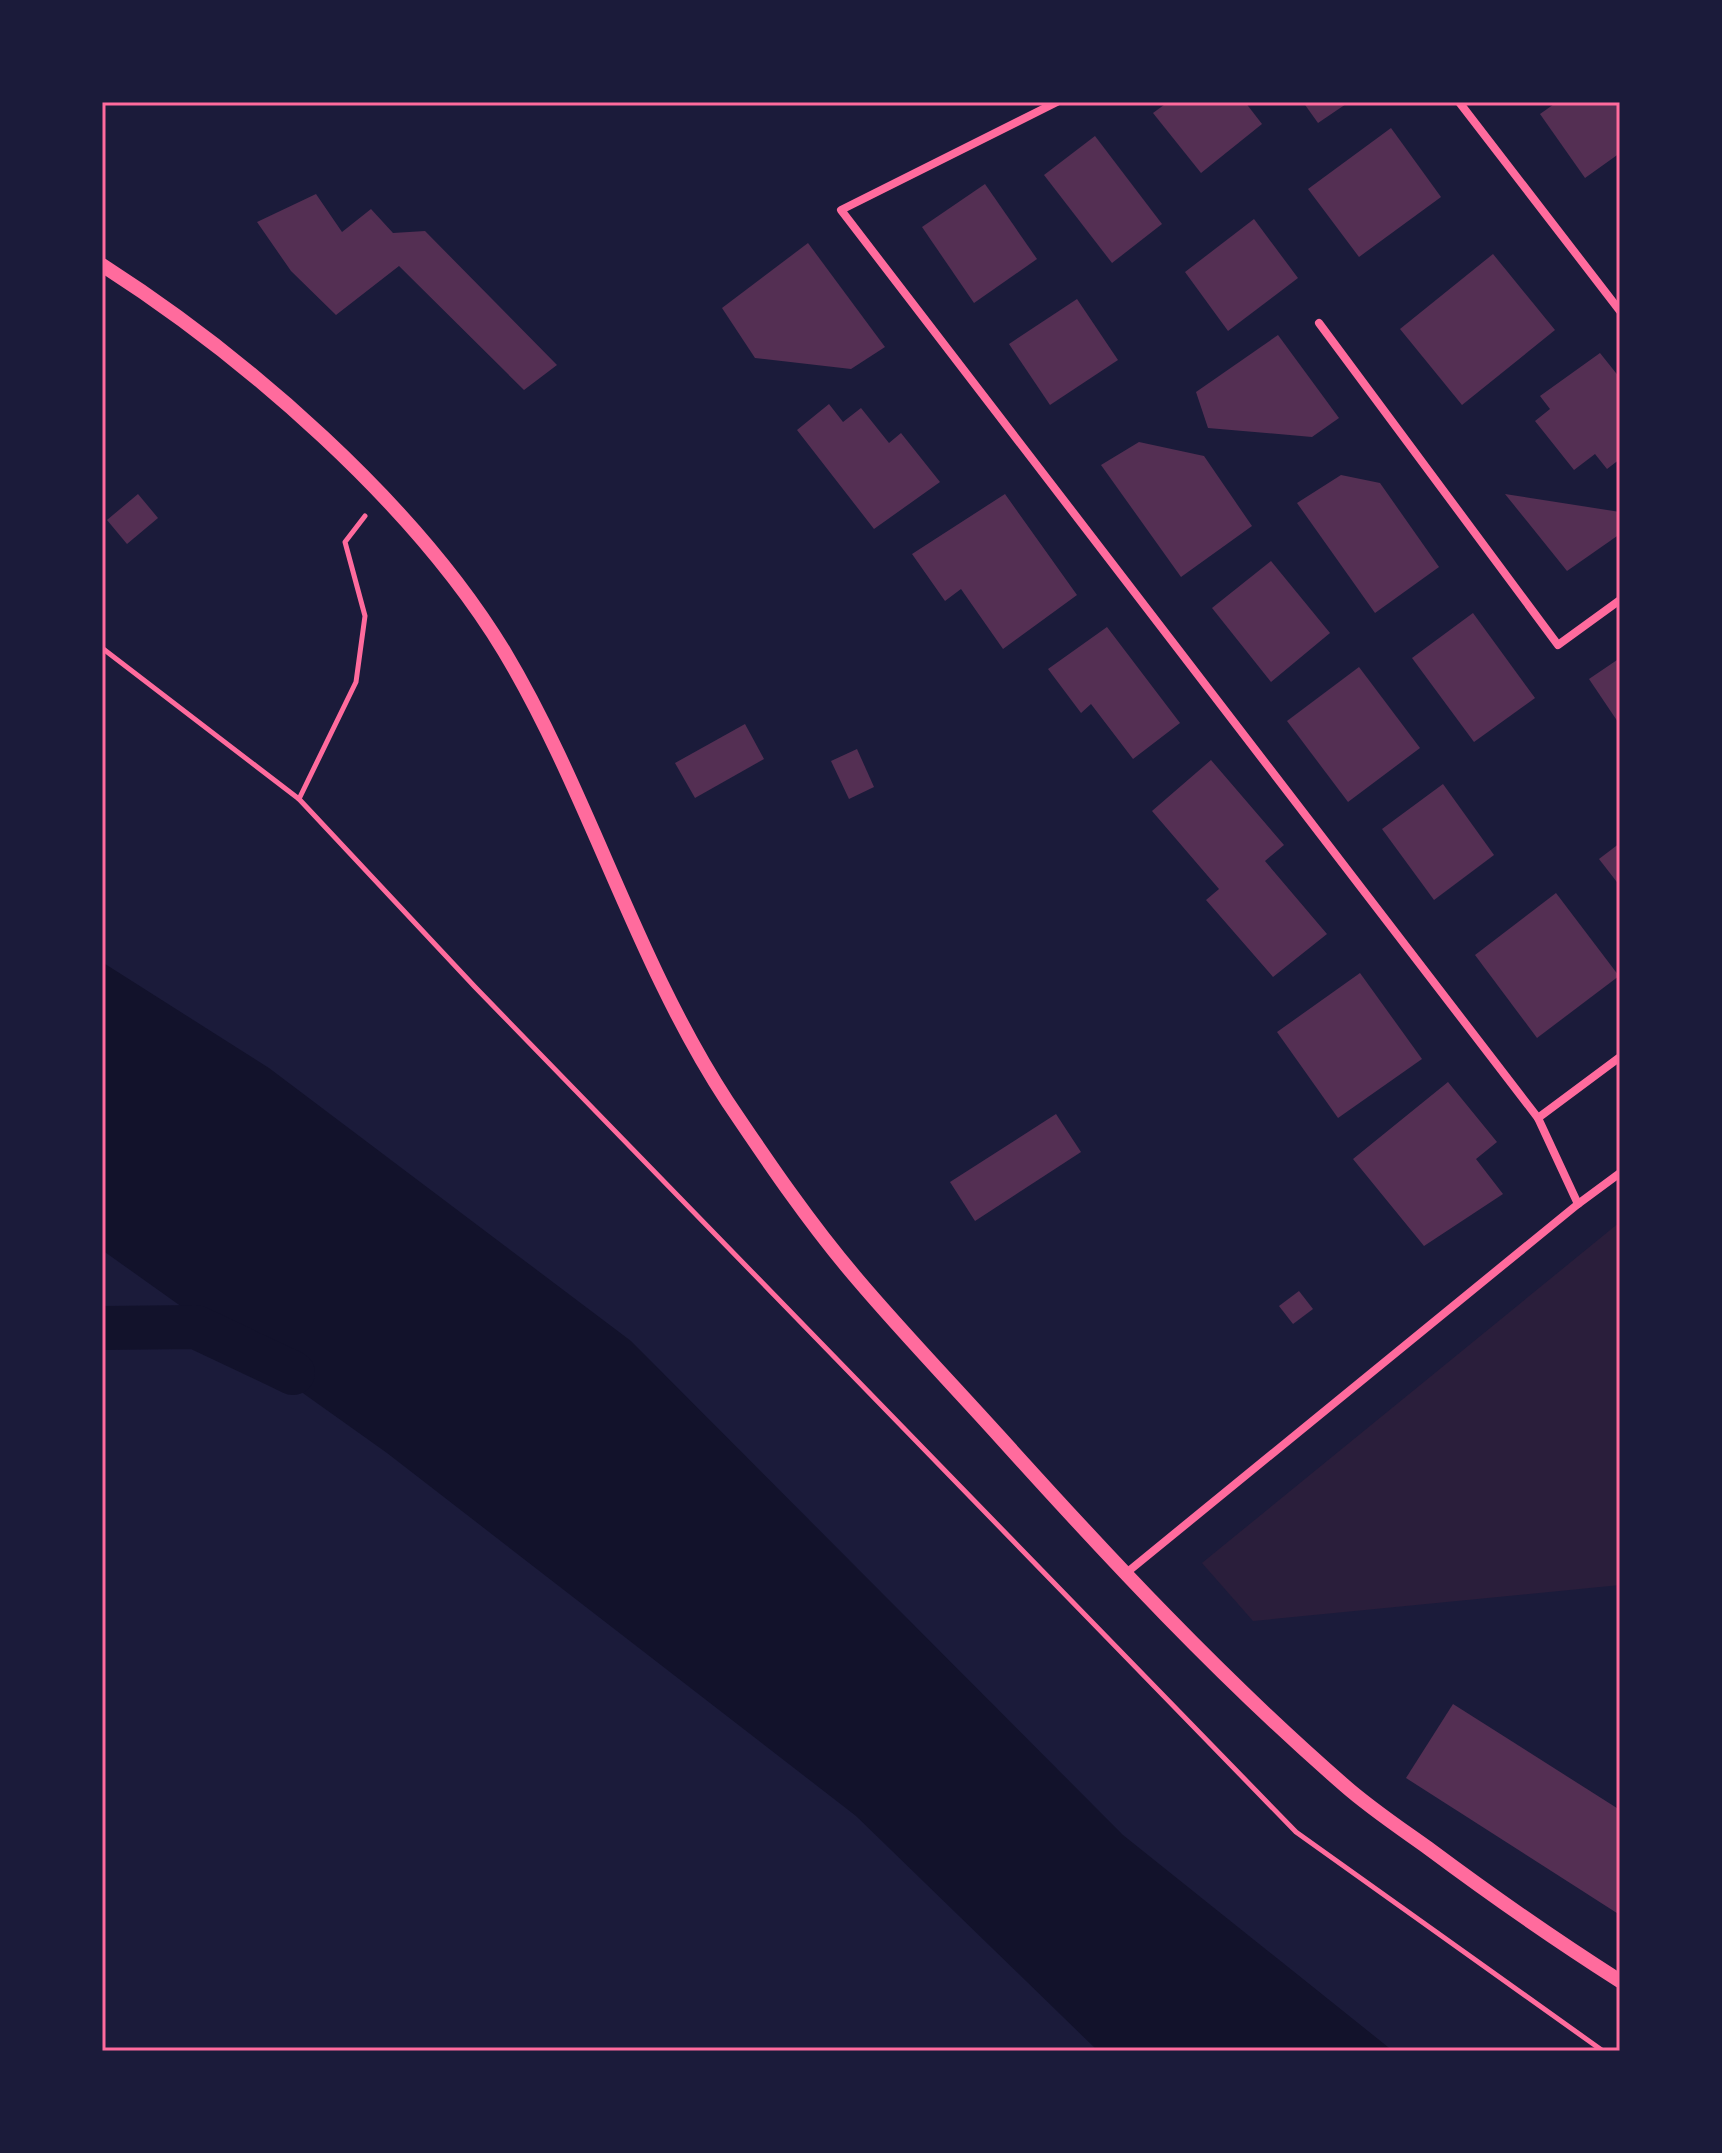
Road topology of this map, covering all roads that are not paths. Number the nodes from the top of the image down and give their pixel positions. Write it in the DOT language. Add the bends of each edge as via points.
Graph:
graph roads {
  1 [pos="1057,102"];
  2 [pos="1459,102"];
  3 [pos="102,265"];
  4 [pos="1620,311"];
  5 [pos="1319,323"];
  6 [pos="1620,600"];
  7 [pos="1620,1057"];
  8 [pos="1538,1118"];
  9 [pos="1620,1173"];
  10 [pos="1578,1204"];
  11 [pos="1124,1574"];
  12 [pos="1620,1981"];
  1 -- 8 [label="street" via="841,210"];
  2 -- 4 [label="street"];
  3 -- 11 [label="street" via="261,384 344,458 465,592 505,653 587,816 651,961 723,1094 856,1278"];
  5 -- 6 [label="street" via="1558,645"];
  7 -- 8 [label="street"];
  8 -- 10 [label="street"];
  9 -- 10 [label="street"];
  10 -- 11 [label="street"];
  11 -- 12 [label="street" via="1210,1663 1349,1790 1528,1922"];
}
